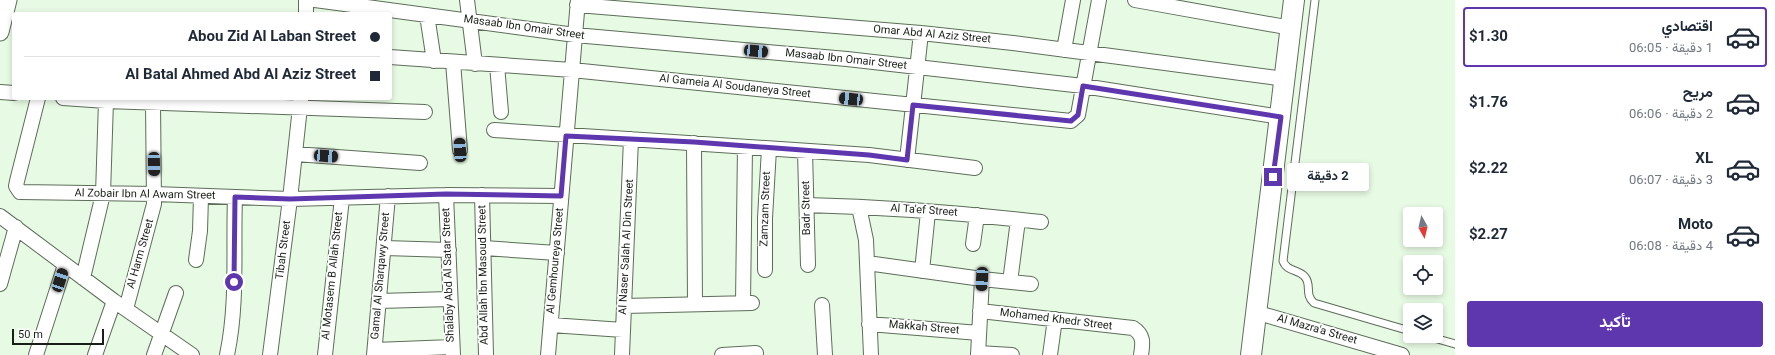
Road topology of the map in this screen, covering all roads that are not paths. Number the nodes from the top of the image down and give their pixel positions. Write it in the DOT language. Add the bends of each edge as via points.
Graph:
graph roads {
  1 [pos="8,0"];
  2 [pos="306,0"];
  3 [pos="315,0"];
  4 [pos="467,0"];
  5 [pos="1073,0"];
  6 [pos="1099,0"];
  7 [pos="1135,0"];
  8 [pos="1294,0"];
  9 [pos="1315,0"];
  10 [pos="577,2"];
  11 [pos="306,12"];
  12 [pos="427,15"];
  13 [pos="470,20"];
  14 [pos="5,26"];
  15 [pos="1291,28"];
  16 [pos="921,34"];
  17 [pos="574,35"];
  18 [pos="1064,50"];
  19 [pos="1089,53"];
  20 [pos="392,57"];
  21 [pos="434,61"];
  22 [pos="453,62"];
  23 [pos="475,64"];
  24 [pos="497,65"];
  25 [pos="917,67"];
  26 [pos="572,70"];
  27 [pos="1285,79"];
  28 [pos="1083,86"];
  29 [pos="0,92"];
  30 [pos="12,93"];
  31 [pos="37,100"];
  32 [pos="92,100"];
  33 [pos="106,101"];
  34 [pos="301,102"];
  35 [pos="153,103"];
  36 [pos="913,105"];
  37 [pos="425,112"];
  38 [pos="501,112"];
  39 [pos="1281,117"];
  40 [pos="494,130"];
  41 [pos="566,136"];
  42 [pos="631,139"];
  43 [pos="694,142"];
  44 [pos="745,147"];
  45 [pos="769,149"];
  46 [pos="460,150"];
  47 [pos="805,151"];
  48 [pos="295,154"];
  49 [pos="907,160"];
  50 [pos="420,163"];
  51 [pos="975,168"];
  52 [pos="103,194"];
  53 [pos="155,194"];
  54 [pos="446,194"];
  55 [pos="482,195"];
  56 [pos="201,196"];
  57 [pos="388,196"];
  58 [pos="561,196"];
  59 [pos="235,197"];
  60 [pos="342,198"];
  61 [pos="290,199"];
  62 [pos="807,205"];
  63 [pos="859,206"];
  64 [pos="928,212"];
  65 [pos="977,215"];
  66 [pos="0,216"];
  67 [pos="1018,220"];
  68 [pos="1041,222"];
  69 [pos="16,227"];
  70 [pos="973,244"];
  71 [pos="385,248"];
  72 [pos="484,248"];
  73 [pos="448,250"];
  74 [pos="556,253"];
  75 [pos="196,260"];
  76 [pos="867,263"];
  77 [pos="808,265"];
  78 [pos="65,266"];
  79 [pos="765,270"];
  80 [pos="922,271"];
  81 [pos="83,278"];
  82 [pos="982,279"];
  83 [pos="1010,282"];
  84 [pos="0,284"];
  85 [pos="1031,284"];
  86 [pos="176,292"];
  87 [pos="450,299"];
  88 [pos="379,301"];
  89 [pos="695,304"];
  90 [pos="120,305"];
  91 [pos="822,305"];
  92 [pos="624,306"];
  93 [pos="980,311"];
  94 [pos="1255,312"];
  95 [pos="1056,319"];
  96 [pos="869,324"];
  97 [pos="550,325"];
  98 [pos="1403,329"];
  99 [pos="623,330"];
  100 [pos="979,333"];
  101 [pos="161,334"];
  102 [pos="1443,341"];
  103 [pos="1455,344"];
  104 [pos="453,351"];
  105 [pos="374,353"];
  106 [pos="756,353"];
  107 [pos="978,354"];
  108 [pos="36,355"];
  109 [pos="95,355"];
  110 [pos="154,355"];
  111 [pos="192,355"];
  112 [pos="227,355"];
  113 [pos="270,355"];
  114 [pos="325,355"];
  115 [pos="486,355"];
  116 [pos="548,355"];
  117 [pos="622,355"];
  118 [pos="722,355"];
  119 [pos="825,355"];
  120 [pos="871,355"];
  121 [pos="1012,355"];
  122 [pos="1050,355"];
  123 [pos="1141,355"];
  124 [pos="1251,355"];
  125 [pos="1402,355"];
  1 -- 14 [label="street"];
  2 -- 11 [label="street"];
  3 -- 12 [label="street, Masaab Ibn Omair Street"];
  4 -- 13 [label="street"];
  5 -- 18 [label="street"];
  6 -- 19 [label="street"];
  7 -- 15 [label="street"];
  8 -- 15 [label="main road"];
  9 -- 98 [label="lane" via="1283,261 1288,268 1307,279 1308,294 1314,303"];
  10 -- 16 [label="street, Omar Abd Al Aziz Street"];
  10 -- 17 [label="street, Al Gemhoureya Street"];
  12 -- 13 [label="street, Masaab Ibn Omair Street"];
  12 -- 21 [label="street"];
  13 -- 17 [label="street, Masaab Ibn Omair Street"];
  13 -- 23 [label="street"];
  15 -- 27 [label="main road"];
  16 -- 18 [label="street, Omar Abd Al Aziz Street"];
  16 -- 25 [label="street"];
  17 -- 25 [label="street, Masaab Ibn Omair Street"];
  17 -- 26 [label="street, Al Gemhoureya Street"];
  18 -- 19 [label="street, Omar Abd Al Aziz Street"];
  19 -- 27 [label="street, Omar Abd Al Aziz Street"];
  19 -- 28 [label="street"];
  20 -- 21 [label="street, Al Gameia Al Soudaneya Street"];
  21 -- 22 [label="street, Al Gameia Al Soudaneya Street"];
  22 -- 23 [label="street, Al Gameia Al Soudaneya Street"];
  22 -- 46 [label="street"];
  23 -- 24 [label="street, Al Gameia Al Soudaneya Street"];
  24 -- 26 [label="street, Al Gameia Al Soudaneya Street"];
  24 -- 38 [label="street"];
  25 -- 28 [label="street, Masaab Ibn Omair Street"];
  25 -- 36 [label="street"];
  26 -- 36 [label="street, Al Gameia Al Soudaneya Street"];
  26 -- 41 [label="street, Al Gemhoureya Street"];
  27 -- 39 [label="main road"];
  28 -- 36 [label="street, Al Gameia Al Soudaneya Street" via="1078,115 1075,119 1066,121"];
  28 -- 39 [label="street, Masaab Ibn Omair Street"];
  29 -- 30 [label="street"];
  31 -- 52 [label="street, Al Zobair Ibn Al Awam Street" via="17,189 24,192"];
  32 -- 33 [label="street"];
  33 -- 35 [label="street"];
  33 -- 52 [label="street"];
  34 -- 35 [label="street"];
  34 -- 37 [label="street"];
  34 -- 48 [label="street, Tibah Street"];
  35 -- 53 [label="street, Al Harm Street"];
  36 -- 49 [label="street"];
  39 -- 94 [label="main road"];
  40 -- 41 [label="street"];
  41 -- 42 [label="street"];
  41 -- 58 [label="street, Al Gemhoureya Street"];
  42 -- 43 [label="street"];
  42 -- 92 [label="street, Al Naser Salah Al Din Street"];
  43 -- 44 [label="street"];
  43 -- 89 [label="street"];
  44 -- 45 [label="street"];
  44 -- 89 [label="street" via="748,303"];
  45 -- 47 [label="street"];
  45 -- 79 [label="street, Zamzam Street"];
  47 -- 49 [label="street"];
  47 -- 62 [label="street, Badr Street"];
  48 -- 50 [label="street"];
  48 -- 61 [label="street, Tibah Street"];
  49 -- 51 [label="street"];
  52 -- 53 [label="street, Al Zobair Ibn Al Awam Street"];
  52 -- 81 [label="street"];
  53 -- 56 [label="street, Al Zobair Ibn Al Awam Street"];
  53 -- 90 [label="street, Al Harm Street" via="153,214"];
  54 -- 55 [label="street, Al Zobair Ibn Al Awam Street"];
  54 -- 57 [label="street, Al Zobair Ibn Al Awam Street"];
  54 -- 73 [label="street, Shalaby Abd Al Satar Street"];
  55 -- 58 [label="street, Al Zobair Ibn Al Awam Street"];
  55 -- 72 [label="street, Abd Allah Ibn Masoud Street"];
  56 -- 59 [label="street, Al Zobair Ibn Al Awam Street"];
  56 -- 75 [label="street"];
  57 -- 60 [label="street, Al Zobair Ibn Al Awam Street"];
  57 -- 71 [label="street, Gamal Al Sharqawy Street"];
  58 -- 74 [label="street, Al Gemhoureya Street"];
  59 -- 61 [label="street, Al Zobair Ibn Al Awam Street"];
  59 -- 112 [label="street" via="234,307"];
  60 -- 61 [label="street, Al Zobair Ibn Al Awam Street"];
  60 -- 114 [label="street, Al Motasem B Allah Street"];
  61 -- 113 [label="street, Tibah Street"];
  62 -- 63 [label="street, Al Ta'ef Street"];
  62 -- 77 [label="street, Badr Street"];
  63 -- 64 [label="street, Al Ta'ef Street"];
  63 -- 76 [label="street" via="864,224"];
  64 -- 65 [label="street, Al Ta'ef Street"];
  64 -- 80 [label="street"];
  65 -- 67 [label="street, Al Ta'ef Street"];
  65 -- 70 [label="street"];
  66 -- 69 [label="street"];
  67 -- 68 [label="street, Al Ta'ef Street"];
  67 -- 83 [label="street"];
  69 -- 78 [label="street"];
  69 -- 84 [label="street"];
  71 -- 73 [label="street"];
  71 -- 88 [label="street, Gamal Al Sharqawy Street"];
  72 -- 74 [label="street"];
  72 -- 115 [label="street, Abd Allah Ibn Masoud Street"];
  73 -- 87 [label="street, Shalaby Abd Al Satar Street"];
  74 -- 97 [label="street, Al Gemhoureya Street"];
  76 -- 80 [label="street"];
  76 -- 96 [label="street"];
  78 -- 81 [label="street"];
  78 -- 108 [label="street"];
  80 -- 82 [label="street"];
  81 -- 90 [label="street"];
  82 -- 83 [label="street"];
  82 -- 93 [label="street"];
  83 -- 85 [label="street"];
  86 -- 101 [label="street"];
  87 -- 88 [label="street"];
  87 -- 104 [label="street, Shalaby Abd Al Satar Street"];
  88 -- 105 [label="street, Gamal Al Sharqawy Street"];
  89 -- 92 [label="street"];
  90 -- 101 [label="street"];
  90 -- 109 [label="street, Al Harm Street"];
  91 -- 119 [label="street"];
  92 -- 99 [label="street, Al Naser Salah Al Din Street"];
  93 -- 95 [label="street, Mohamed Khedr Street"];
  93 -- 100 [label="street"];
  94 -- 124 [label="main road"];
  94 -- 125 [label="street, Al Mazra'a Street"];
  95 -- 122 [label="street"];
  95 -- 123 [label="street, Mohamed Khedr Street" via="1132,328 1142,336"];
  96 -- 100 [label="street, Makkah Street"];
  96 -- 120 [label="street"];
  97 -- 99 [label="street"];
  97 -- 116 [label="street, Al Gemhoureya Street"];
  99 -- 117 [label="street, Al Naser Salah Al Din Street"];
  100 -- 107 [label="street"];
  101 -- 110 [label="street"];
  101 -- 111 [label="street"];
  102 -- 103 [label="lane"];
  104 -- 105 [label="street"];
  106 -- 118 [label="street"];
  107 -- 121 [label="street"];
}
